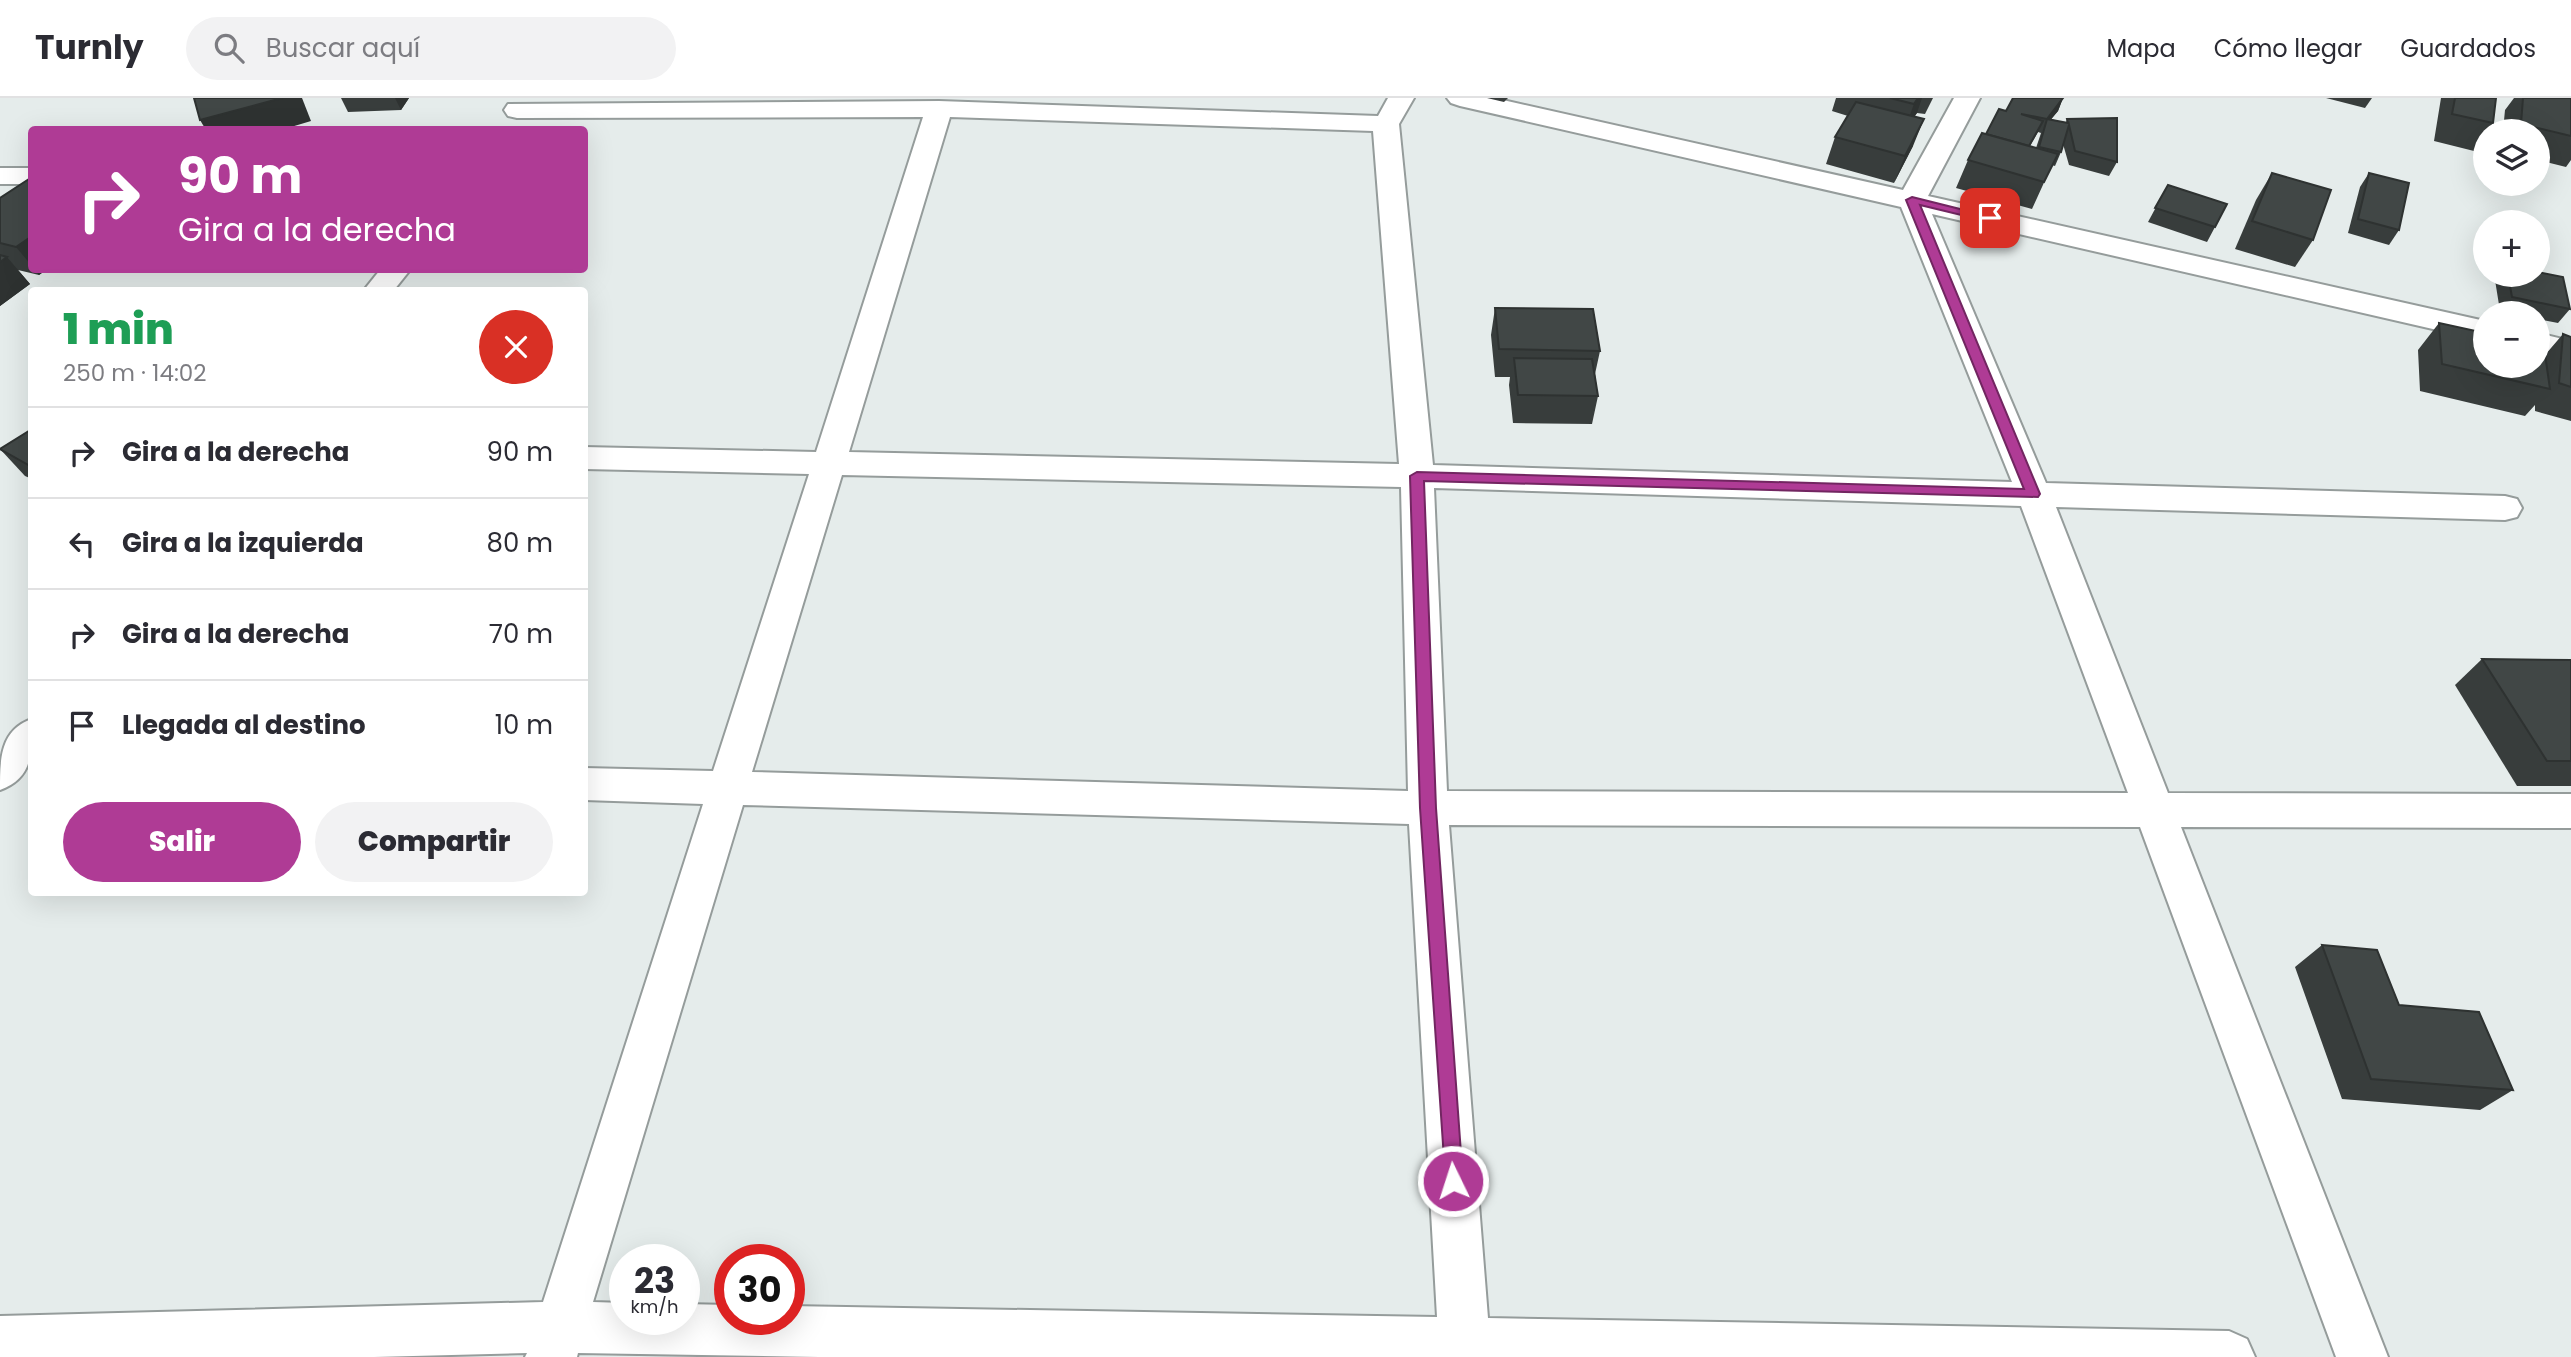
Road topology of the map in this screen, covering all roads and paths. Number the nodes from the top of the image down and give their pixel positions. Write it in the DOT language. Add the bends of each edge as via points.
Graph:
graph roads {
  1 [pos="1460,98"];
  2 [pos="1967,98"];
  3 [pos="939,109"];
  4 [pos="1394,111"];
  5 [pos="515,112"];
  6 [pos="0,176"];
  7 [pos="28,176"];
  8 [pos="1912,200"];
  9 [pos="393,273"];
  10 [pos="381,287"];
  11 [pos="2473,328"];
  12 [pos="2550,346"];
  13 [pos="2571,351"];
  14 [pos="588,458"];
  15 [pos="829,462"];
  16 [pos="1417,476"];
  17 [pos="2034,494"];
  18 [pos="2505,508"];
  19 [pos="28,741"];
  20 [pos="12,770"];
  21 [pos="588,784"];
  22 [pos="728,788"];
  23 [pos="1428,808"];
  24 [pos="2154,810"];
  25 [pos="2571,811"];
  26 [pos="0,1341"];
  27 [pos="555,1342"];
  28 [pos="1465,1349"];
  29 [pos="2229,1357"];
  30 [pos="2362,1357"];
  1 -- 8 [label="street"];
  2 -- 8 [label="street"];
  3 -- 4 [label="street"];
  3 -- 5 [label="street"];
  3 -- 15 [label="street"];
  4 -- 16 [label="street"];
  6 -- 7 [label="street"];
  8 -- 11 [label="street"];
  8 -- 17 [label="street"];
  9 -- 10 [label="street"];
  12 -- 13 [label="street"];
  14 -- 15 [label="street"];
  15 -- 16 [label="street"];
  15 -- 22 [label="street"];
  16 -- 17 [label="street"];
  16 -- 23 [label="street"];
  17 -- 18 [label="street"];
  17 -- 24 [label="street"];
  19 -- 20 [label="street"];
  21 -- 22 [label="street"];
  22 -- 23 [label="street"];
  22 -- 27 [label="street"];
  23 -- 24 [label="street"];
  23 -- 28 [label="street"];
  24 -- 25 [label="street"];
  24 -- 30 [label="street"];
  26 -- 27 [label="street"];
  27 -- 28 [label="street"];
  28 -- 29 [label="street"];
}
